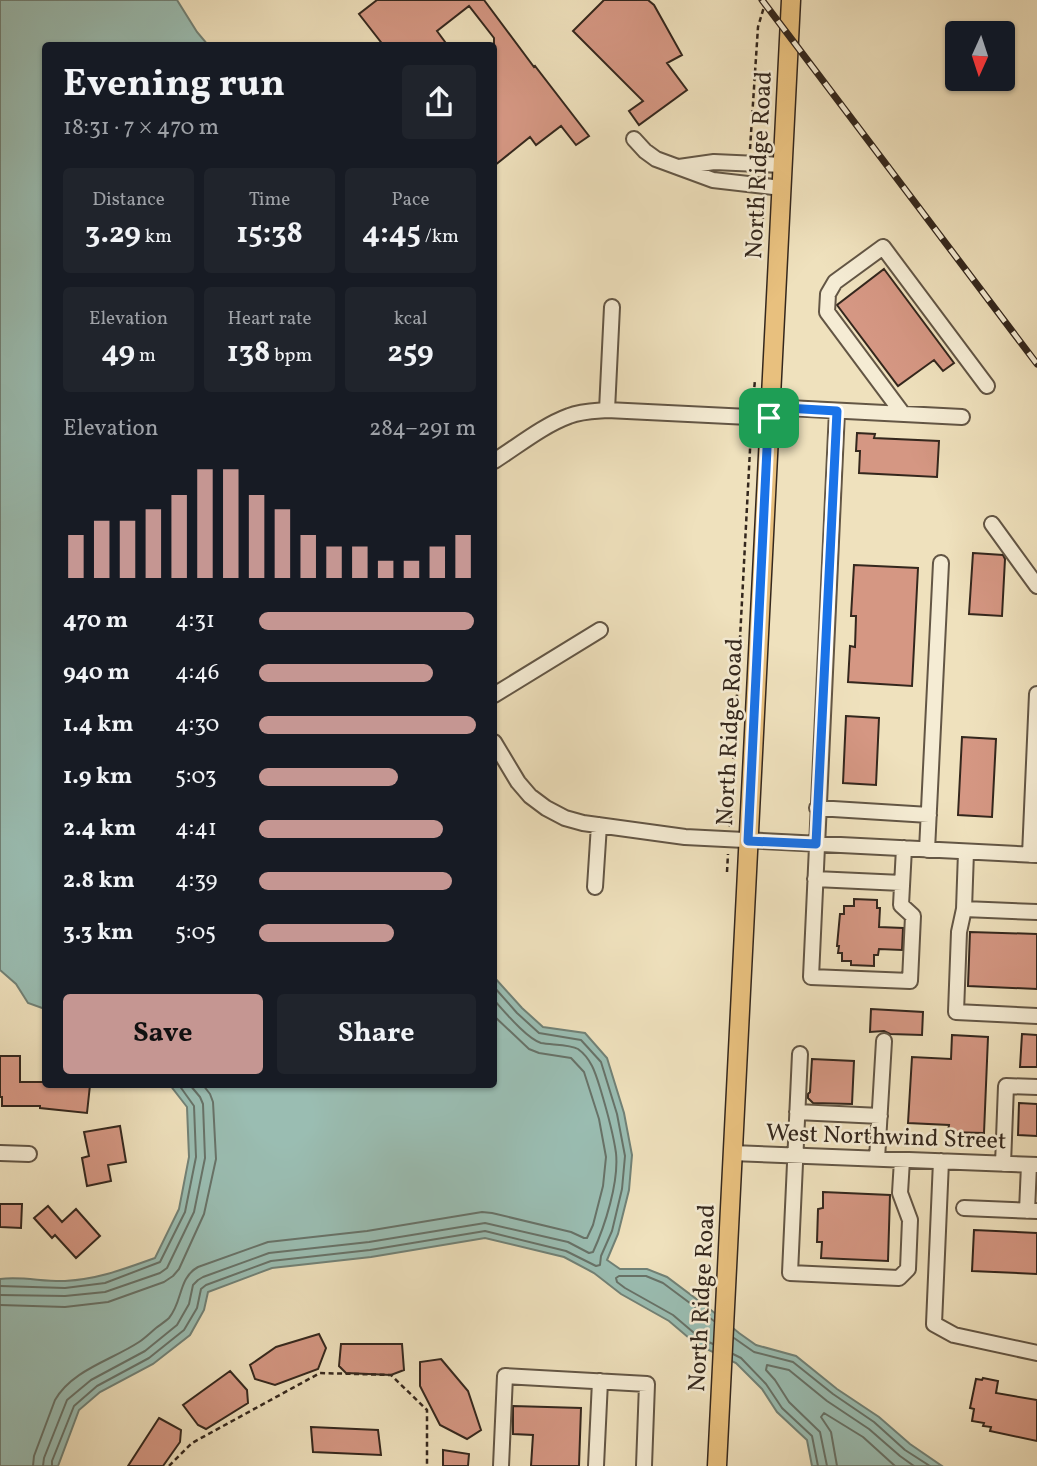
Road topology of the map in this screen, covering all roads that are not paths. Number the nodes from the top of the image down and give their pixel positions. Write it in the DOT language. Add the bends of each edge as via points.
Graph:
graph roads {
  1 [pos="791,0"];
  2 [pos="635,139"];
  3 [pos="725,162"];
  4 [pos="782,165"];
  5 [pos="679,167"];
  6 [pos="724,181"];
  7 [pos="782,188"];
  8 [pos="612,307"];
  9 [pos="987,386"];
  10 [pos="607,410"];
  11 [pos="837,411"];
  12 [pos="764,414"];
  13 [pos="903,414"];
  14 [pos="962,417"];
  15 [pos="497,459"];
  16 [pos="992,524"];
  17 [pos="941,562"];
  18 [pos="1037,586"];
  19 [pos="600,630"];
  20 [pos="497,693"];
  21 [pos="1037,694"];
  22 [pos="497,747"];
  23 [pos="1035,793"];
  24 [pos="817,808"];
  25 [pos="929,815"];
  26 [pos="1034,816"];
  27 [pos="599,825"];
  28 [pos="748,841"];
  29 [pos="816,844"];
  30 [pos="904,848"];
  31 [pos="927,850"];
  32 [pos="967,852"];
  33 [pos="1033,855"];
  34 [pos="815,879"];
  35 [pos="902,883"];
  36 [pos="596,887"];
  37 [pos="964,909"];
  38 [pos="1037,912"];
  39 [pos="1037,1016"];
  40 [pos="884,1041"];
  41 [pos="800,1054"];
  42 [pos="1037,1087"];
  43 [pos="797,1112"];
  44 [pos="880,1116"];
  45 [pos="0,1153"];
  46 [pos="732,1153"];
  47 [pos="29,1154"];
  48 [pos="795,1155"];
  49 [pos="877,1159"];
  50 [pos="902,1160"];
  51 [pos="941,1161"];
  52 [pos="1003,1164"];
  53 [pos="1033,1165"];
  54 [pos="964,1208"];
  55 [pos="1032,1211"];
  56 [pos="1037,1353"];
  57 [pos="600,1381"];
  58 [pos="501,1466"];
  59 [pos="596,1466"];
  60 [pos="644,1466"];
  61 [pos="717,1466"];
  1 -- 4 [label="main road, North Ridge Road"];
  2 -- 5 [label="street" via="656,159"];
  3 -- 4 [label="street"];
  3 -- 5 [label="street"];
  3 -- 6 [label="street"];
  4 -- 7 [label="main road, North Ridge Road"];
  5 -- 6 [label="street"];
  6 -- 7 [label="street"];
  7 -- 12 [label="main road, North Ridge Road"];
  8 -- 10 [label="street"];
  9 -- 13 [label="street" via="883,247 835,282 828,294 827,312"];
  10 -- 12 [label="street"];
  10 -- 15 [label="street" via="587,411 553,423"];
  11 -- 12 [label="street"];
  11 -- 13 [label="street"];
  11 -- 24 [label="street"];
  12 -- 28 [label="main road, North Ridge Road"];
  13 -- 14 [label="street"];
  16 -- 18 [label="street"];
  17 -- 25 [label="street"];
  19 -- 20 [label="street"];
  21 -- 23 [label="street"];
  22 -- 27 [label="street" via="530,796 565,818"];
  23 -- 26 [label="street"];
  24 -- 25 [label="street"];
  24 -- 29 [label="street"];
  25 -- 31 [label="street"];
  26 -- 33 [label="street"];
  27 -- 28 [label="street" via="685,838"];
  27 -- 36 [label="street"];
  28 -- 29 [label="street"];
  28 -- 46 [label="main road, North Ridge Road"];
  29 -- 30 [label="street"];
  29 -- 34 [label="street"];
  30 -- 31 [label="street"];
  30 -- 35 [label="street"];
  31 -- 32 [label="street"];
  32 -- 33 [label="street"];
  32 -- 37 [label="street"];
  34 -- 35 [label="street"];
  34 -- 35 [label="street" via="811,977 910,981 913,916 901,905"];
  37 -- 38 [label="street"];
  37 -- 39 [label="street" via="956,1013"];
  40 -- 44 [label="street"];
  41 -- 43 [label="street"];
  42 -- 52 [label="street" via="1006,1086"];
  43 -- 44 [label="street"];
  43 -- 48 [label="street"];
  44 -- 49 [label="street"];
  45 -- 47 [label="street"];
  46 -- 48 [label="street, West Northwind Street"];
  46 -- 61 [label="main road, North Ridge Road"];
  48 -- 49 [label="street, West Northwind Street"];
  48 -- 50 [label="street" via="790,1273 899,1278 908,1269 910,1220 900,1193"];
  49 -- 50 [label="street, West Northwind Street"];
  50 -- 51 [label="street, West Northwind Street"];
  51 -- 52 [label="street, West Northwind Street"];
  51 -- 56 [label="street" via="934,1324 954,1335"];
  52 -- 53 [label="street, West Northwind Street"];
  53 -- 55 [label="street"];
  54 -- 55 [label="street"];
  57 -- 58 [label="street" via="505,1376"];
  57 -- 59 [label="street"];
  57 -- 60 [label="street" via="647,1384"];
}
